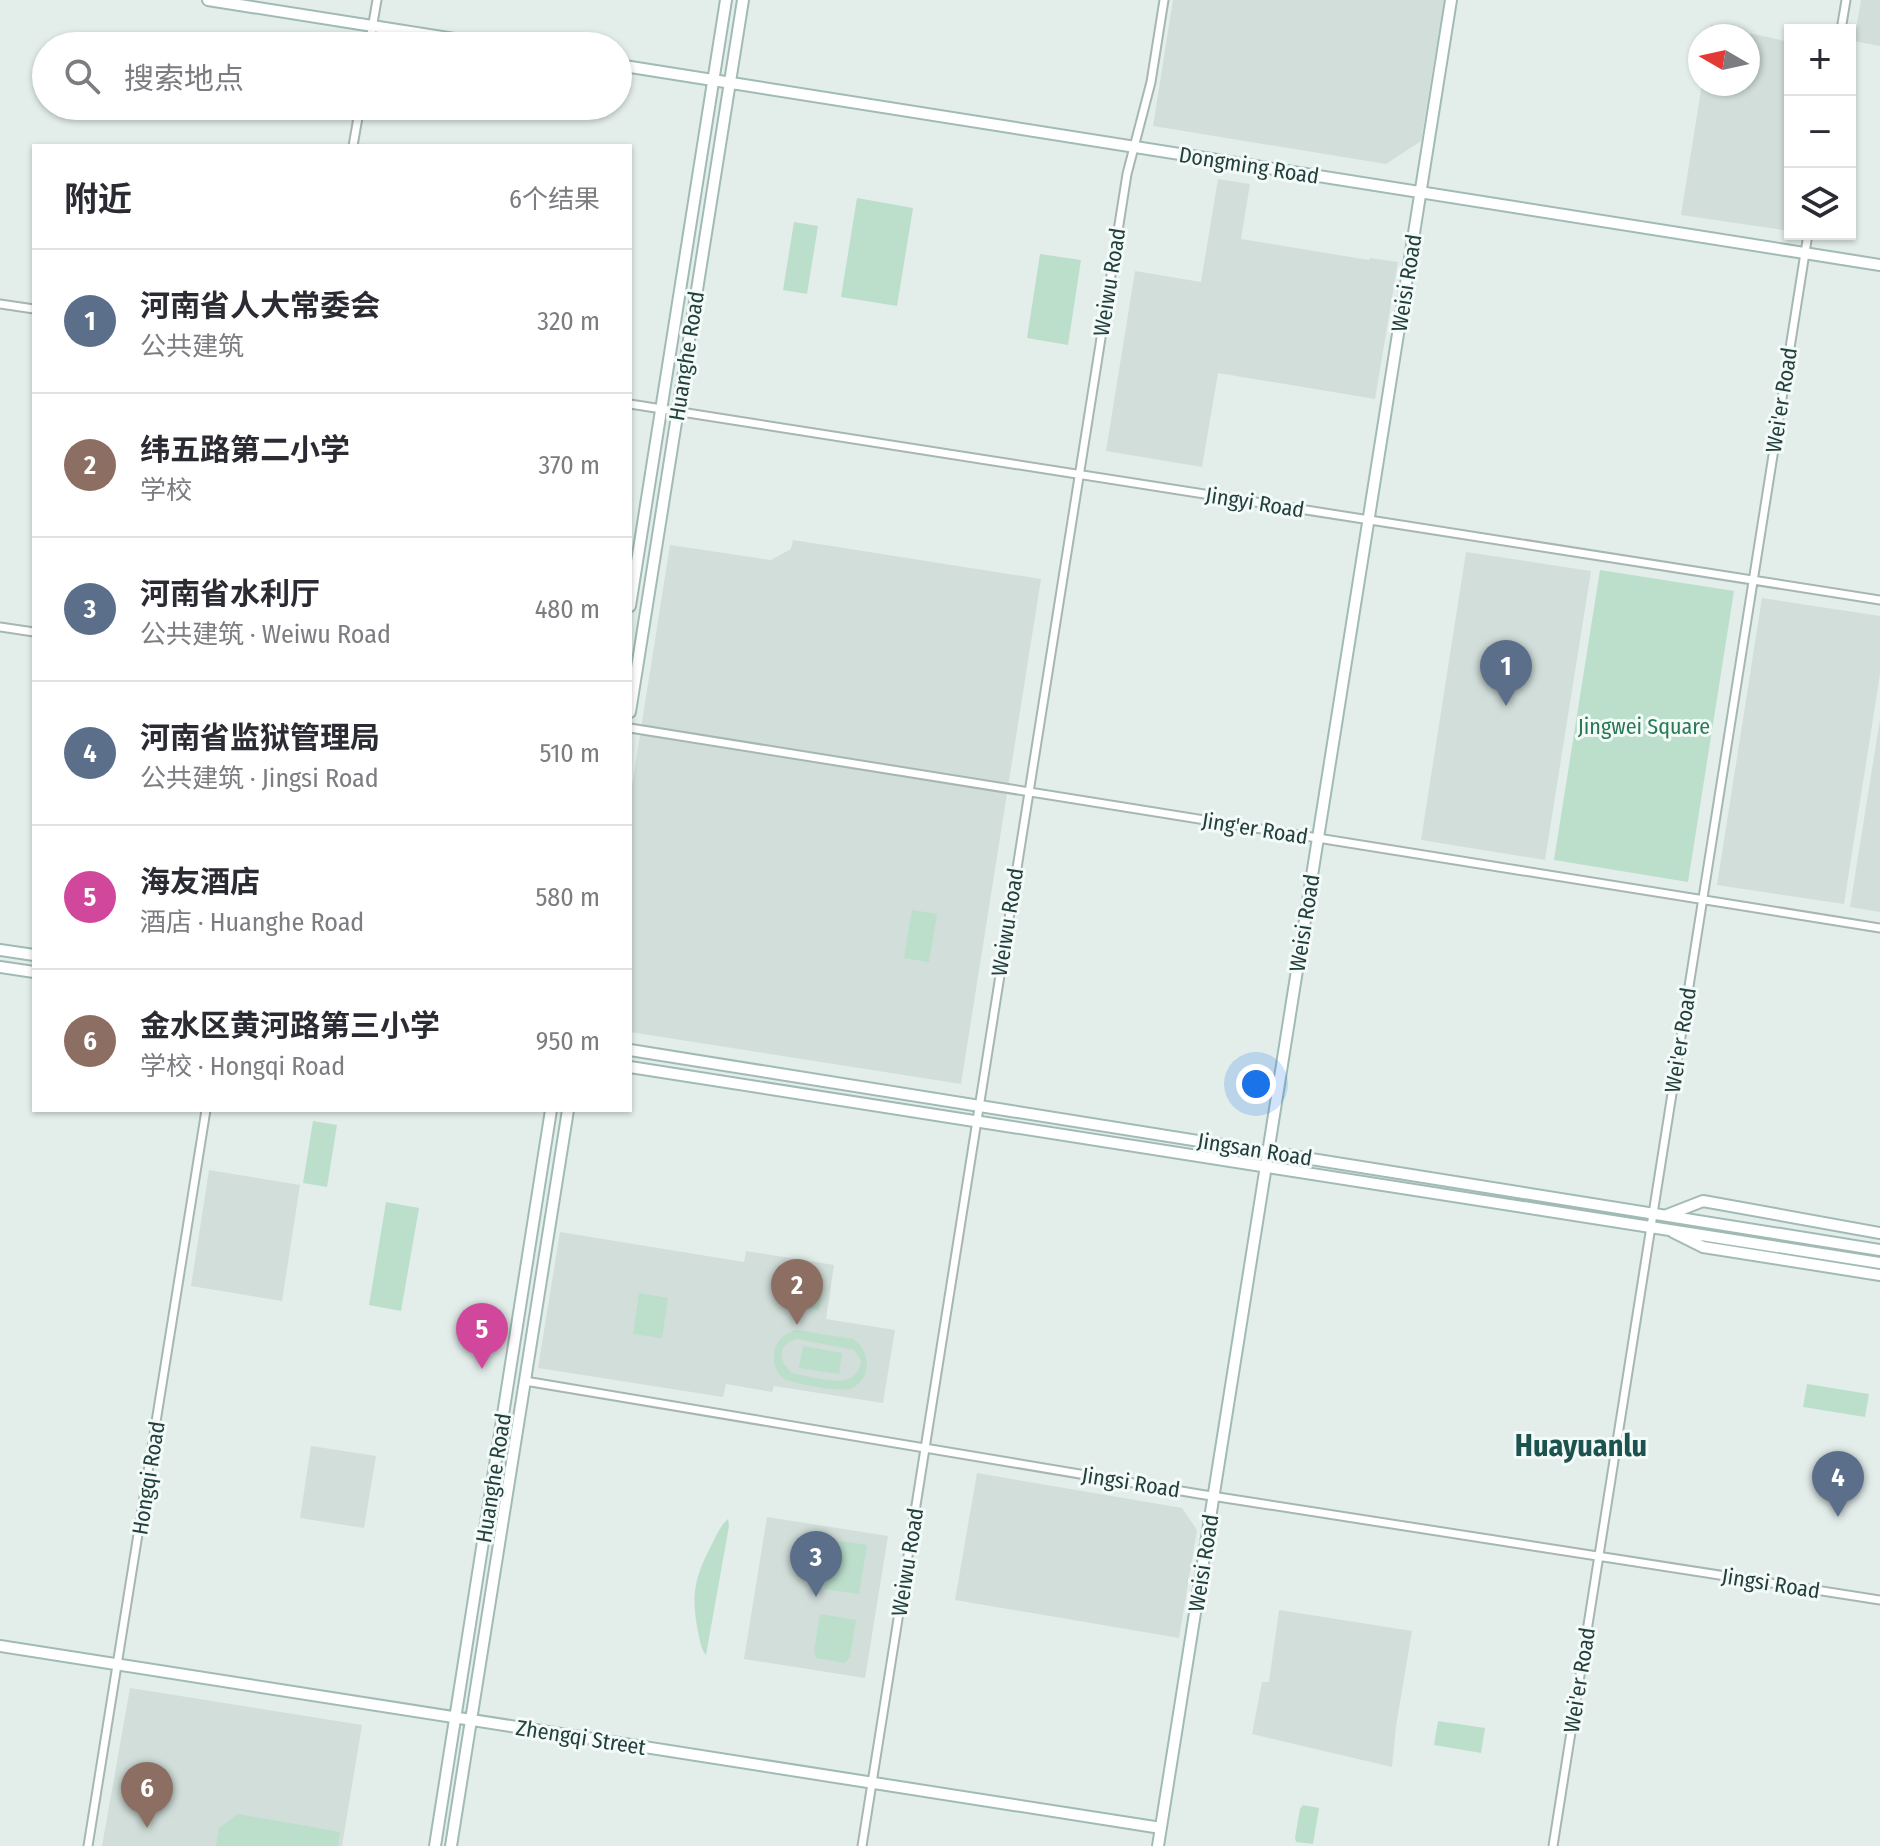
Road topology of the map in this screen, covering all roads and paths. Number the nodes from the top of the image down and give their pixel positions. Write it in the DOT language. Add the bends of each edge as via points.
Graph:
graph roads {
  1 [pos="208,0"];
  2 [pos="377,0"];
  3 [pos="726,0"];
  4 [pos="743,0"];
  5 [pos="1164,0"];
  6 [pos="1451,0"];
  7 [pos="1846,0"];
  8 [pos="1842,24"];
  9 [pos="373,26"];
  10 [pos="372,32"];
  11 [pos="411,32"];
  12 [pos="632,67"];
  13 [pos="714,80"];
  14 [pos="730,83"];
  15 [pos="358,120"];
  16 [pos="353,144"];
  17 [pos="1133,147"];
  18 [pos="1420,192"];
  19 [pos="1807,240"];
  20 [pos="1805,253"];
  21 [pos="1880,265"];
  22 [pos="0,304"];
  23 [pos="32,309"];
  24 [pos="632,404"];
  25 [pos="661,408"];
  26 [pos="677,411"];
  27 [pos="1079,474"];
  28 [pos="1368,520"];
  29 [pos="1752,580"];
  30 [pos="632,593"];
  31 [pos="1880,600"];
  32 [pos="0,627"];
  33 [pos="32,632"];
  34 [pos="632,699"];
  35 [pos="632,728"];
  36 [pos="1028,791"];
  37 [pos="1317,838"];
  38 [pos="1702,900"];
  39 [pos="1880,928"];
  40 [pos="0,950"];
  41 [pos="32,955"];
  42 [pos="0,967"];
  43 [pos="32,972"];
  44 [pos="632,1050"];
  45 [pos="632,1067"];
  46 [pos="978,1105"];
  47 [pos="206,1112"];
  48 [pos="551,1112"];
  49 [pos="568,1112"];
  50 [pos="976,1122"];
  51 [pos="1268,1151"];
  52 [pos="1265,1167"];
  53 [pos="1653,1213"];
  54 [pos="1667,1215"];
  55 [pos="1651,1225"];
  56 [pos="1664,1228"];
  57 [pos="1880,1233"];
  58 [pos="1880,1250"];
  59 [pos="1880,1263"];
  60 [pos="1880,1275"];
  61 [pos="525,1381"];
  62 [pos="924,1448"];
  63 [pos="1214,1496"];
  64 [pos="1598,1556"];
  65 [pos="1880,1600"];
  66 [pos="0,1646"];
  67 [pos="118,1664"];
  68 [pos="455,1717"];
  69 [pos="471,1720"];
  70 [pos="872,1783"];
  71 [pos="1161,1828"];
  72 [pos="88,1846"];
  73 [pos="435,1846"];
  74 [pos="451,1846"];
  75 [pos="862,1846"];
  76 [pos="1158,1846"];
  77 [pos="1553,1846"];
  1 -- 9 [label="main road"];
  2 -- 9 [label="street"];
  3 -- 13 [label="main road, Huanghe Road"];
  4 -- 14 [label="main road, Huanghe Road"];
  5 -- 17 [label="street, Weiwu Road" via="1151,82"];
  6 -- 18 [label="main road, Weisi Road"];
  7 -- 8 [label="street"];
  9 -- 10 [label="street"];
  9 -- 11 [label="main road"];
  12 -- 13 [label="main road, Dongming Road"];
  13 -- 14 [label="main road, Dongming Road"];
  13 -- 25 [label="main road, Huanghe Road"];
  14 -- 17 [label="main road, Dongming Road"];
  14 -- 26 [label="main road, Huanghe Road"];
  15 -- 16 [label="street"];
  17 -- 18 [label="main road, Dongming Road"];
  17 -- 27 [label="street, Weiwu Road"];
  18 -- 20 [label="main road, Dongming Road"];
  18 -- 28 [label="main road, Weisi Road"];
  19 -- 20 [label="street, Wei'er Road"];
  20 -- 21 [label="main road, Dongming Road"];
  20 -- 29 [label="street, Wei'er Road"];
  22 -- 23 [label="street"];
  24 -- 25 [label="street, Jingyi Road"];
  25 -- 26 [label="street, Jingyi Road"];
  25 -- 30 [label="main road, Huanghe Road"];
  26 -- 27 [label="street, Jingyi Road"];
  26 -- 34 [label="main road, Huanghe Road"];
  27 -- 28 [label="street, Jingyi Road"];
  27 -- 36 [label="street, Weiwu Road"];
  28 -- 29 [label="street, Jingyi Road"];
  28 -- 37 [label="main road, Weisi Road"];
  29 -- 31 [label="street, Jingyi Road"];
  29 -- 38 [label="street, Wei'er Road"];
  32 -- 33 [label="street"];
  35 -- 36 [label="street, Jing'er Road"];
  36 -- 37 [label="street, Jing'er Road"];
  36 -- 46 [label="street, Weiwu Road"];
  37 -- 38 [label="street, Jing'er Road"];
  37 -- 51 [label="main road, Weisi Road"];
  38 -- 39 [label="street, Jing'er Road"];
  38 -- 53 [label="street, Wei'er Road"];
  40 -- 41 [label="main road"];
  42 -- 43 [label="main road"];
  44 -- 46 [label="main road, Jingsan Road"];
  45 -- 50 [label="main road, Jingsan Road"];
  46 -- 50 [label="street, Weiwu Road"];
  46 -- 51 [label="main road, Jingsan Road"];
  47 -- 67 [label="street, Hongqi Road"];
  48 -- 68 [label="main road, Huanghe Road"];
  49 -- 61 [label="main road, Huanghe Road"];
  50 -- 52 [label="main road, Jingsan Road"];
  50 -- 62 [label="street, Weiwu Road"];
  51 -- 52 [label="main road, Weisi Road"];
  51 -- 53 [label="main road, Jingsan Road"];
  52 -- 55 [label="main road, Jingsan Road"];
  52 -- 63 [label="main road, Weisi Road"];
  53 -- 54 [label="main road, Jingsan Road"];
  53 -- 55 [label="street, Wei'er Road"];
  54 -- 57 [label="main road" via="1703,1201"];
  54 -- 58 [label="main road, Jingsan Road"];
  55 -- 56 [label="main road, Jingsan Road"];
  55 -- 64 [label="street, Wei'er Road"];
  56 -- 59 [label="main road, Jingsan Road"];
  56 -- 60 [label="main road" via="1703,1247"];
  61 -- 62 [label="street, Jingsi Road"];
  61 -- 69 [label="main road, Huanghe Road"];
  62 -- 63 [label="street, Jingsi Road"];
  62 -- 70 [label="street, Weiwu Road"];
  63 -- 64 [label="street, Jingsi Road"];
  63 -- 71 [label="main road, Weisi Road"];
  64 -- 65 [label="street, Jingsi Road"];
  64 -- 77 [label="street, Wei'er Road"];
  66 -- 67 [label="main road, Zhengqi Street"];
  67 -- 68 [label="main road, Zhengqi Street"];
  67 -- 72 [label="street, Hongqi Road"];
  68 -- 69 [label="main road, Zhengqi Street"];
  68 -- 73 [label="main road, Huanghe Road"];
  69 -- 70 [label="main road, Zhengqi Street"];
  69 -- 74 [label="main road, Huanghe Road"];
  70 -- 71 [label="main road, Zhengqi Street"];
  70 -- 75 [label="street, Weiwu Road"];
  71 -- 76 [label="main road, Weisi Road"];
}
